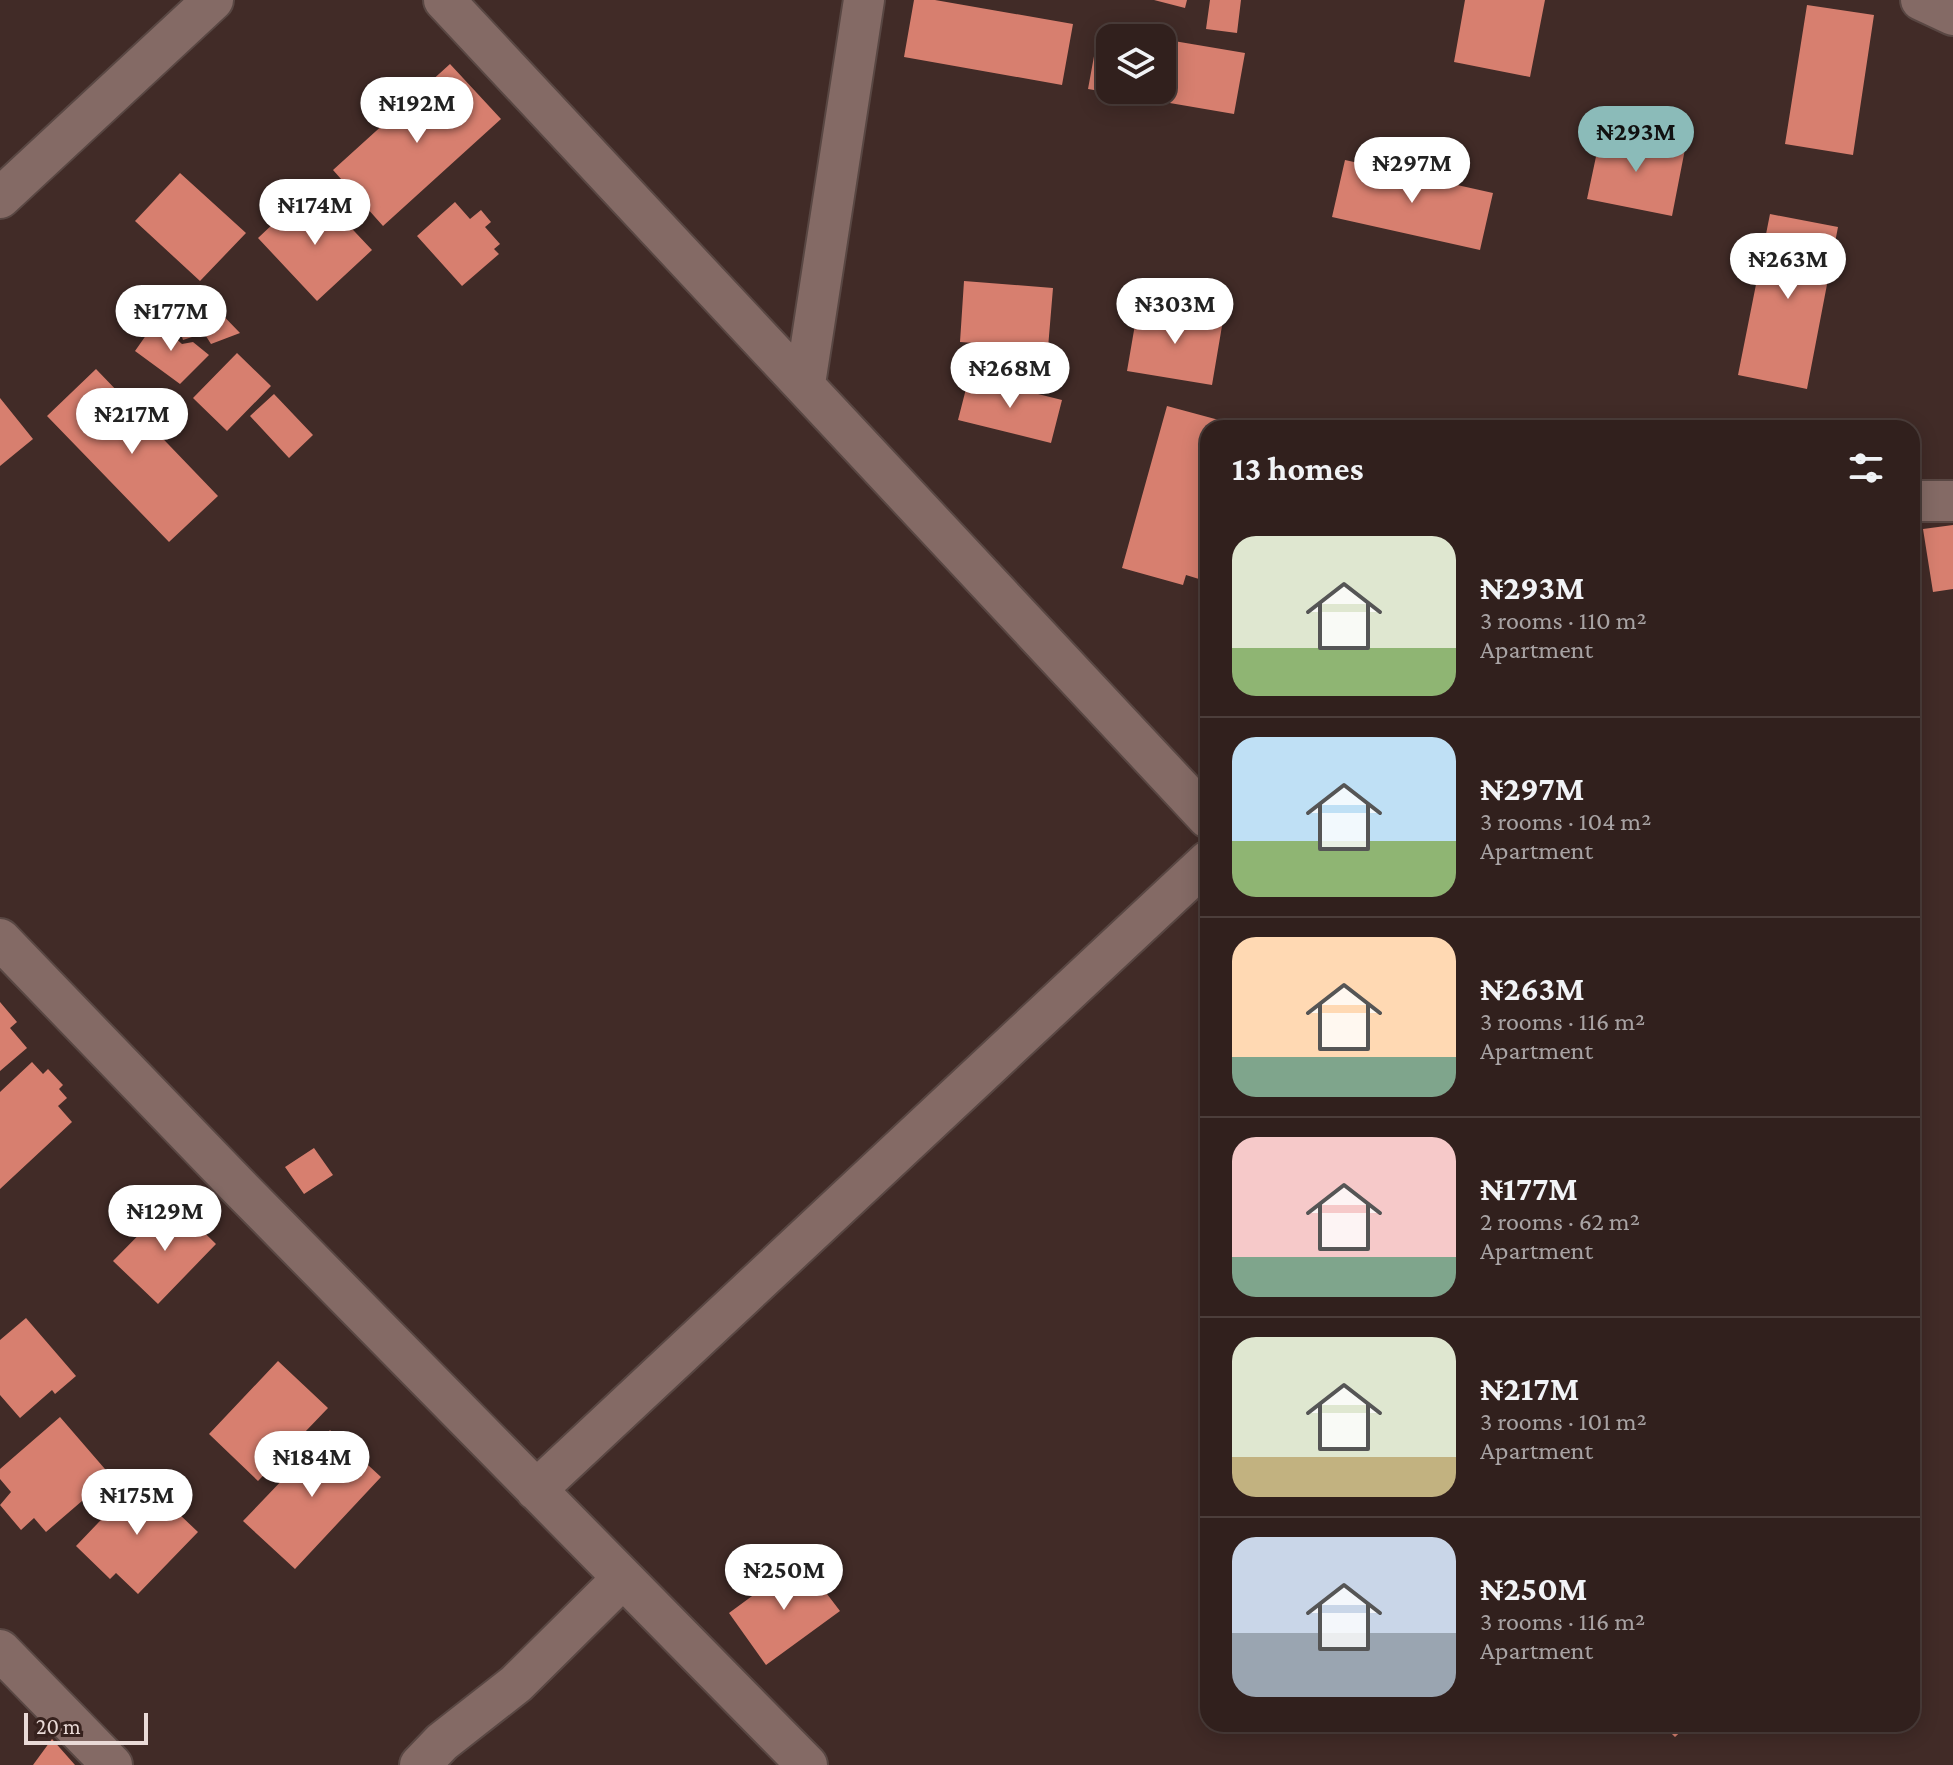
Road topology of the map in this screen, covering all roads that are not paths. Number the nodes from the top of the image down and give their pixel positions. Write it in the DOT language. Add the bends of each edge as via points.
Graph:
graph roads {
  1 [pos="213,0"];
  2 [pos="444,0"];
  3 [pos="864,0"];
  4 [pos="1921,0"];
  5 [pos="1953,15"];
  6 [pos="0,198"];
  7 [pos="805,384"];
  8 [pos="1920,501"];
  9 [pos="1953,501"];
  10 [pos="1200,809"];
  11 [pos="1200,868"];
  12 [pos="0,939"];
  13 [pos="536,1490"];
  14 [pos="623,1578"];
  15 [pos="0,1650"];
  16 [pos="112,1765"];
  17 [pos="420,1765"];
  18 [pos="807,1765"];
  1 -- 6 [label="street"];
  2 -- 7 [label="street"];
  3 -- 7 [label="street"];
  4 -- 5 [label="street"];
  7 -- 10 [label="street"];
  8 -- 9 [label="street"];
  11 -- 13 [label="street"];
  12 -- 13 [label="street"];
  13 -- 14 [label="street"];
  14 -- 17 [label="street" via="516,1684"];
  14 -- 18 [label="street"];
  15 -- 16 [label="street"];
}
